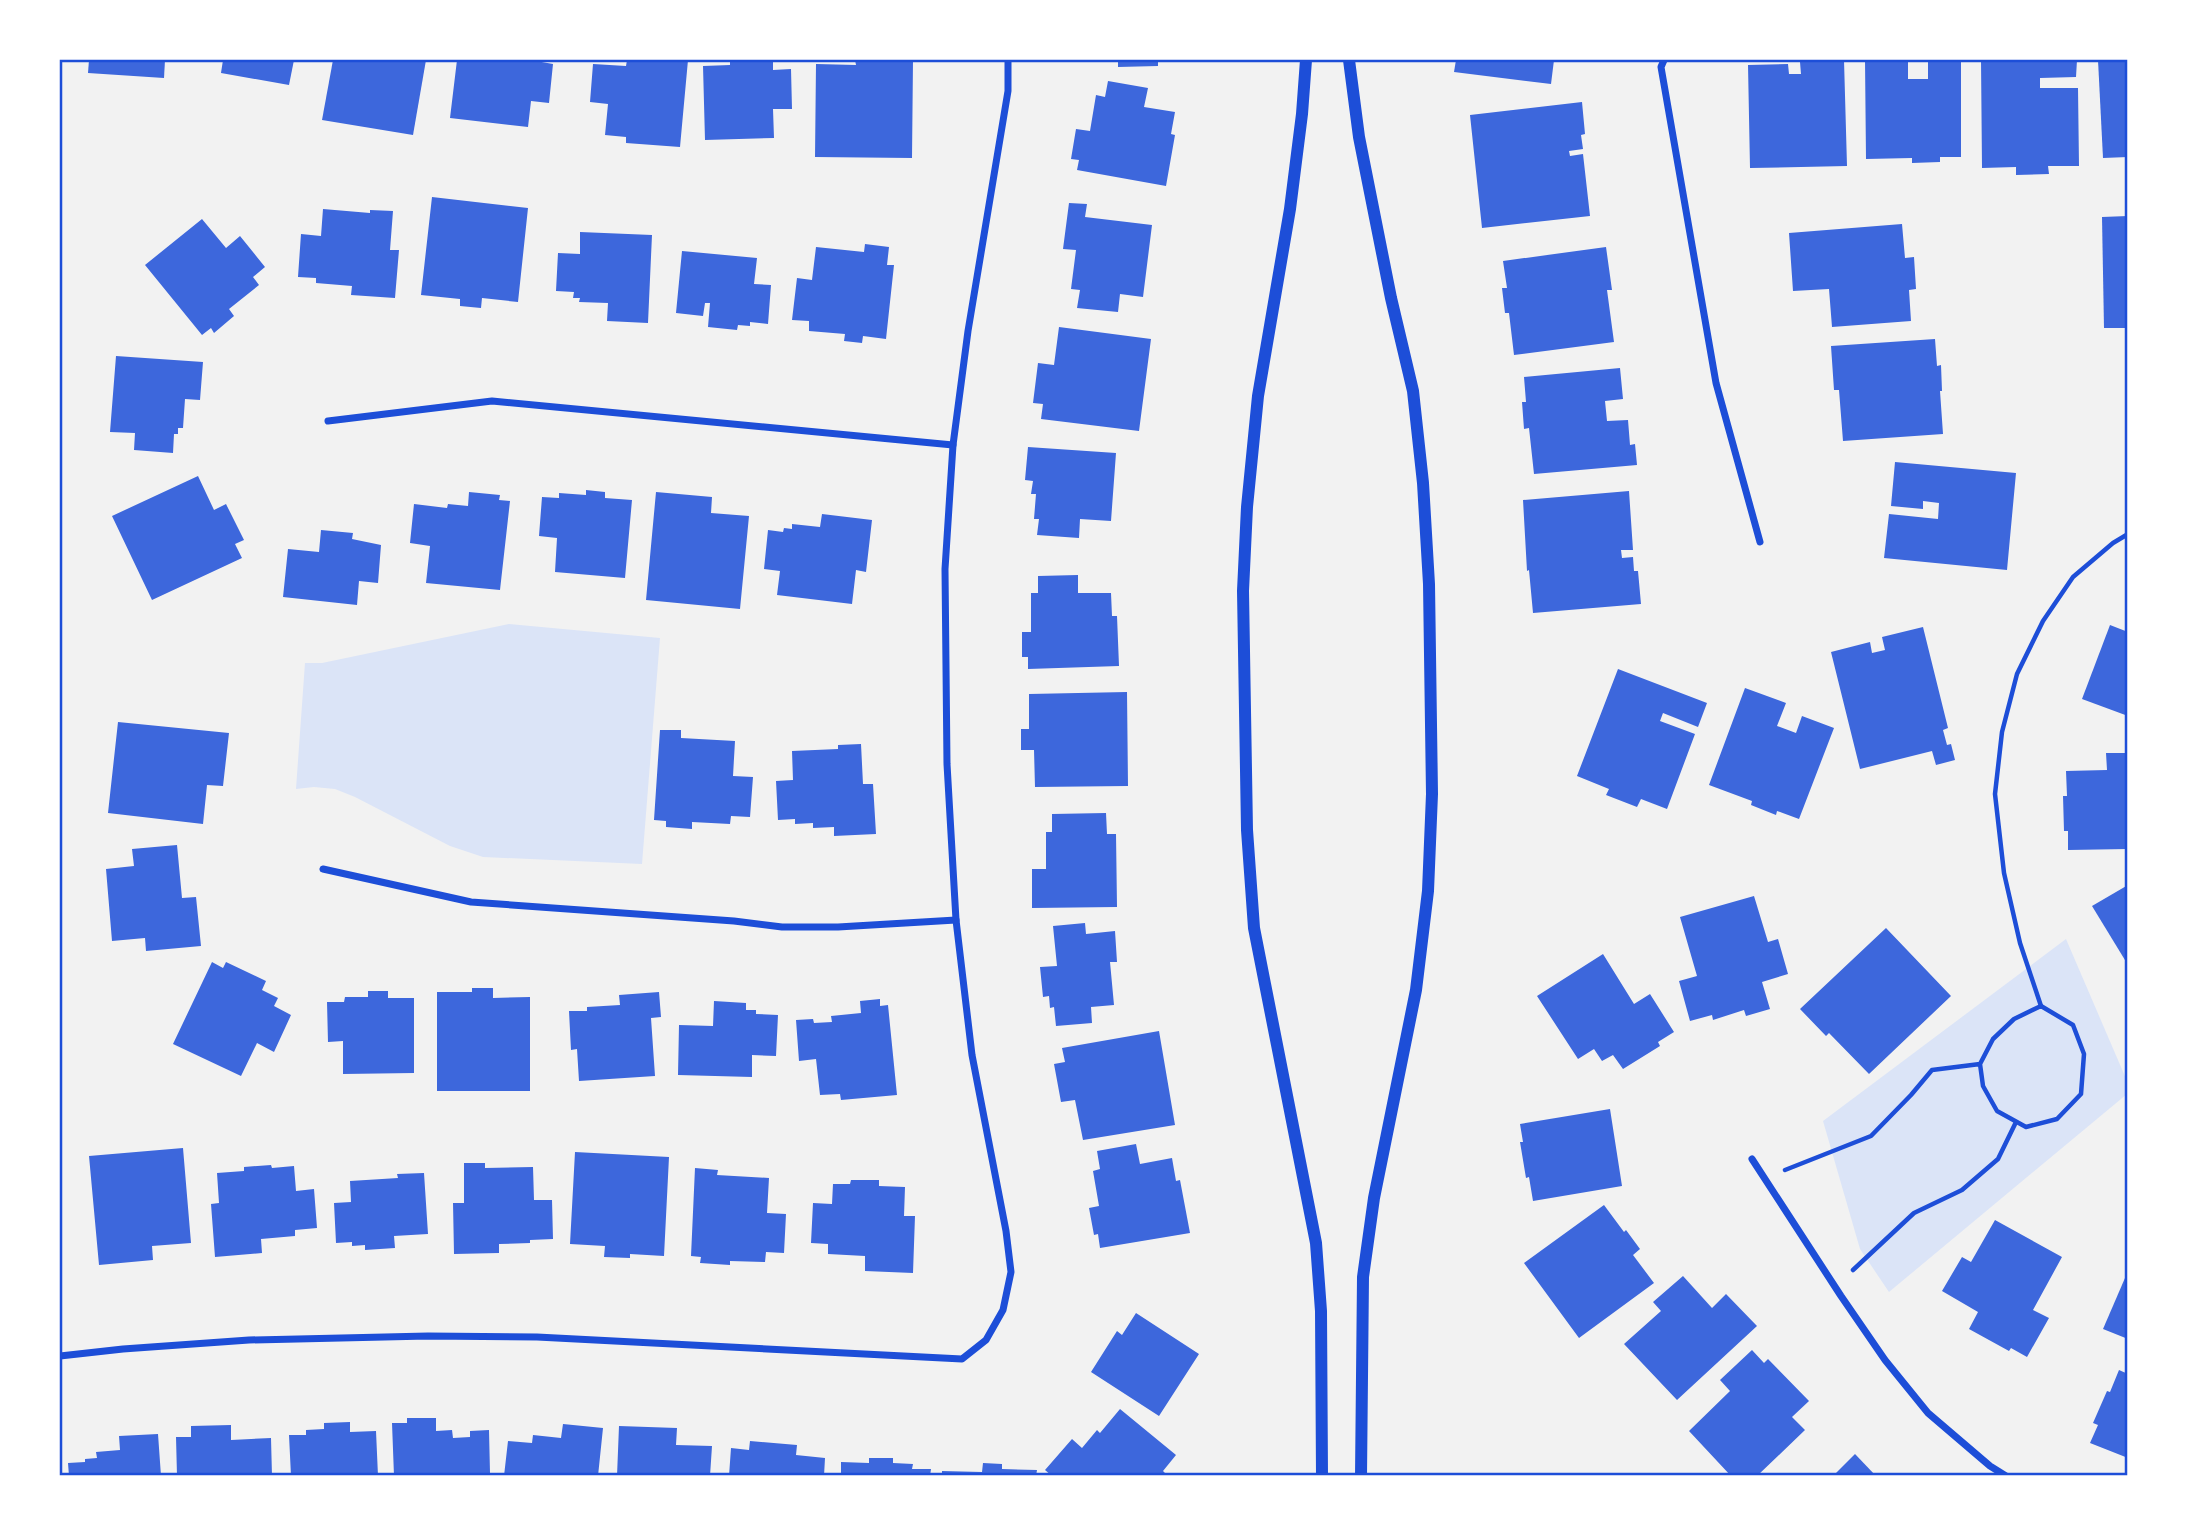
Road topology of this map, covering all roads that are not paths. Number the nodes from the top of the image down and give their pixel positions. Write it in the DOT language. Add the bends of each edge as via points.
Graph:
graph roads {
  1 [pos="1008,60"];
  2 [pos="1306,60"];
  3 [pos="1349,60"];
  4 [pos="1664,60"];
  5 [pos="328,421"];
  6 [pos="953,445"];
  7 [pos="1760,542"];
  8 [pos="323,869"];
  9 [pos="956,920"];
  10 [pos="1752,1159"];
  11 [pos="60,1356"];
  12 [pos="1321,1475"];
  13 [pos="1361,1475"];
  14 [pos="2006,1475"];
  1 -- 6 [label="street" via="1008,91"];
  2 -- 12 [label="street" via="1290,209 1258,396 1243,591 1247,830 1254,928 1316,1243 1321,1311"];
  3 -- 13 [label="street" via="1359,137 1413,391 1429,584 1432,794 1428,891 1416,990 1374,1198 1363,1277"];
  4 -- 7 [label="street" via="1661,67 1716,383"];
  5 -- 6 [label="street" via="492,401"];
  6 -- 9 [label="street" via="945,632"];
  8 -- 9 [label="street" via="471,902 782,927"];
  9 -- 11 [label="street" via="972,1055 1011,1272 1003,1310 986,1340 962,1359 537,1337 428,1336 249,1340"];
  10 -- 14 [label="street" via="1885,1360 1928,1413"];
}
